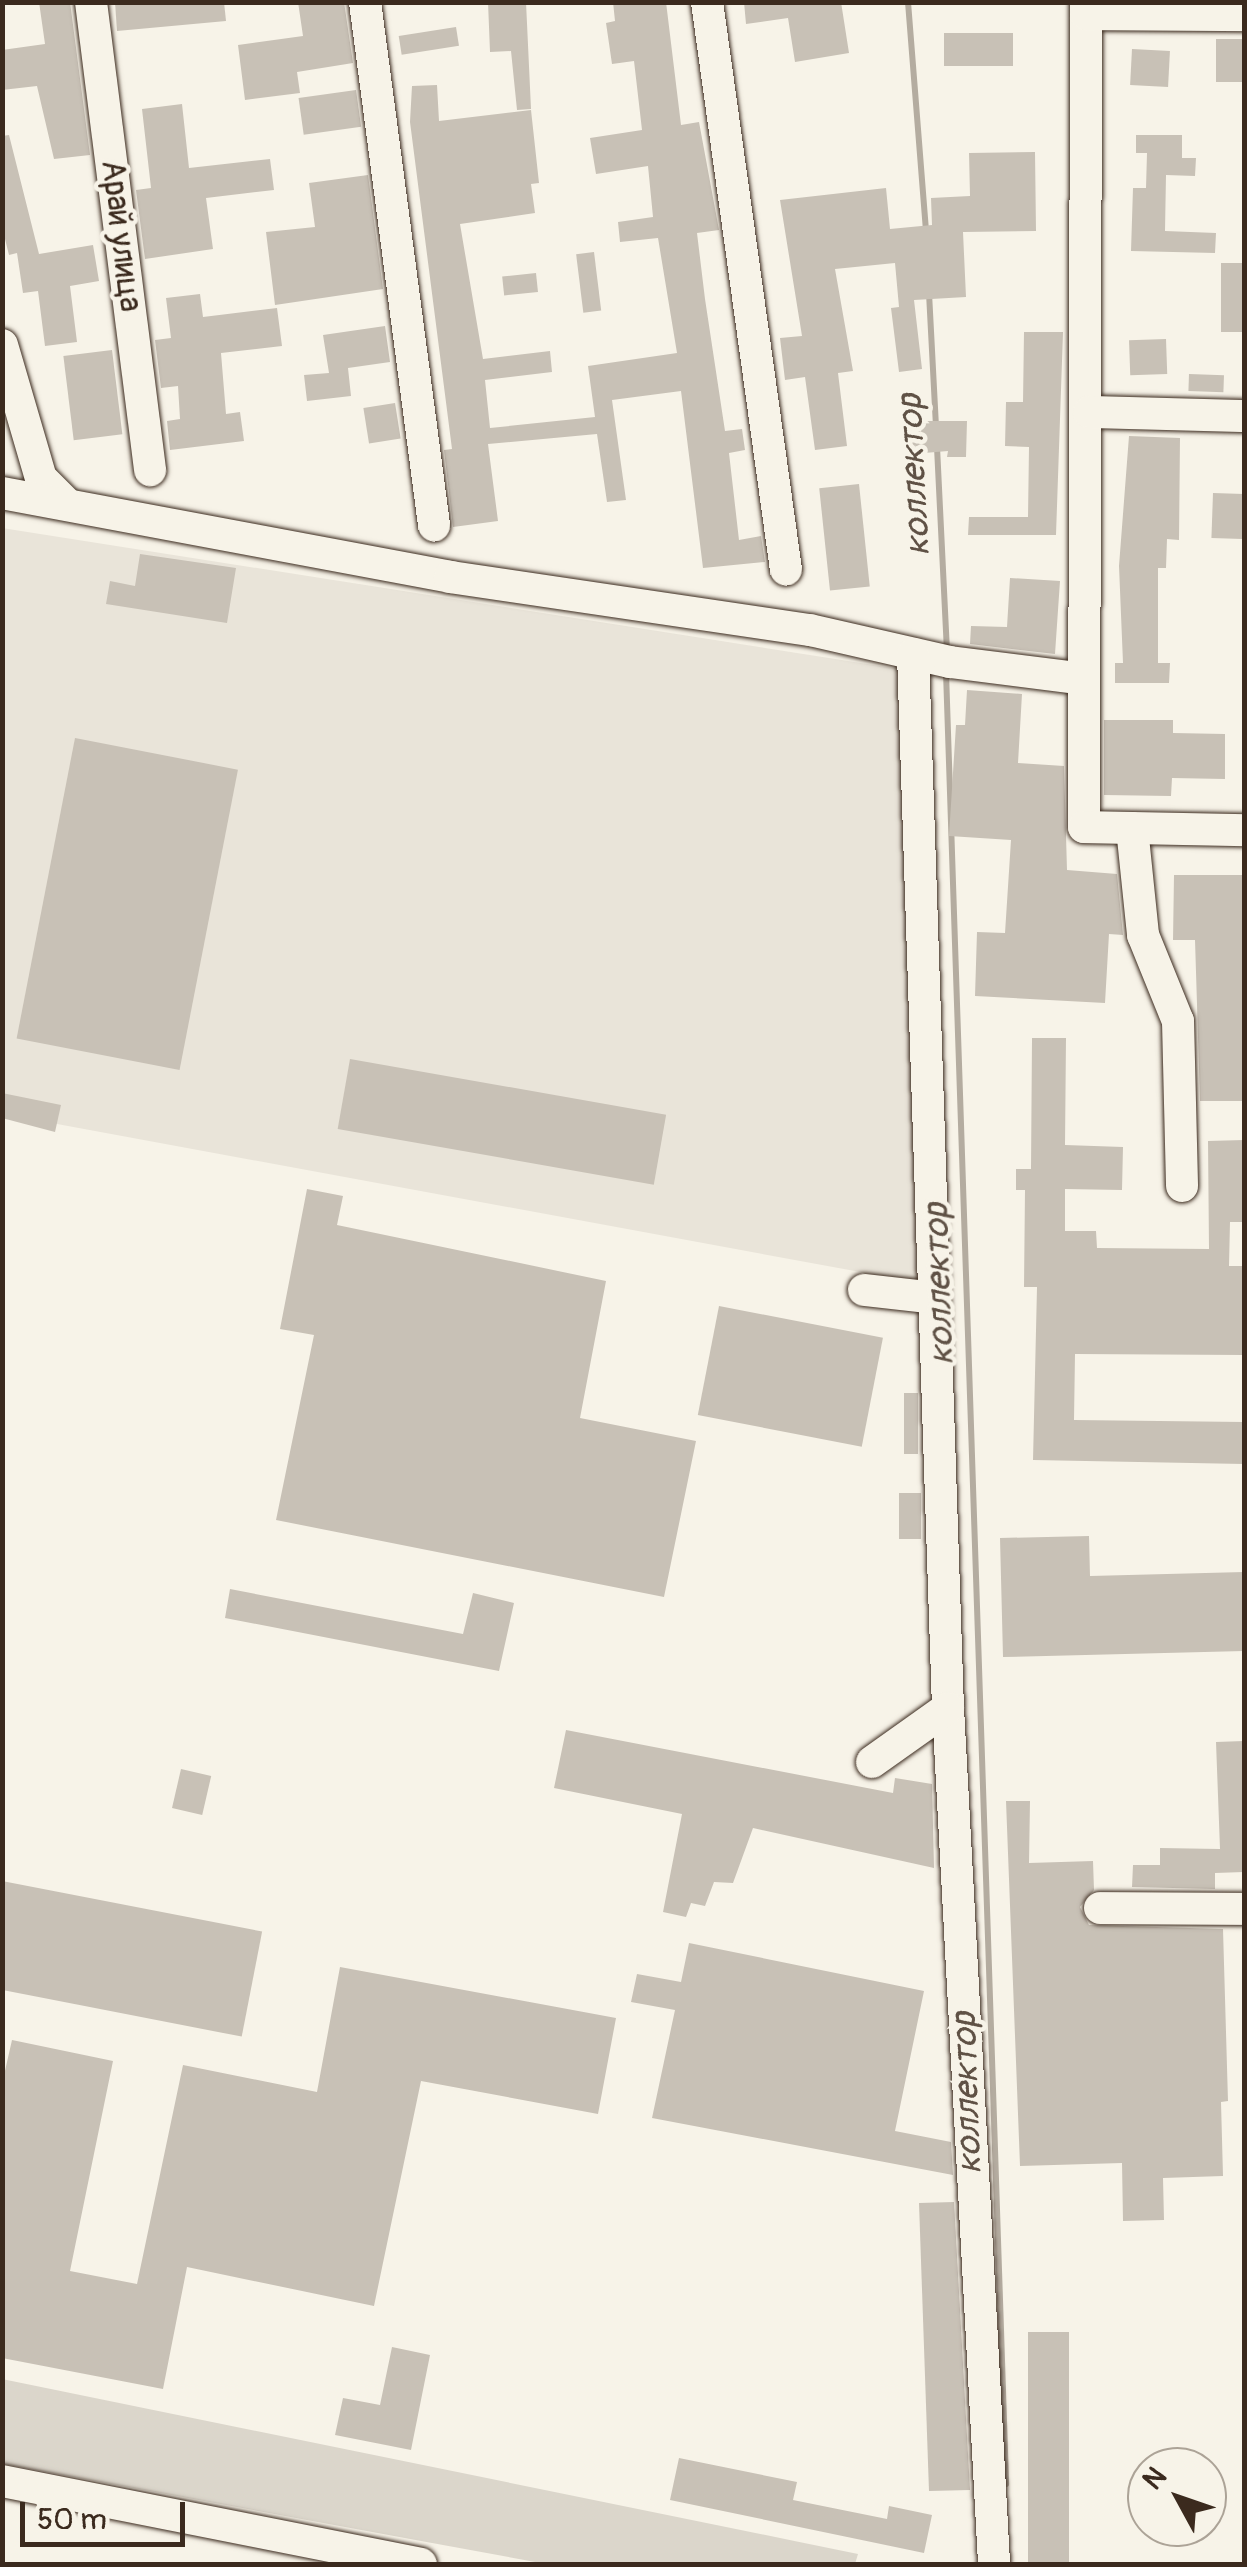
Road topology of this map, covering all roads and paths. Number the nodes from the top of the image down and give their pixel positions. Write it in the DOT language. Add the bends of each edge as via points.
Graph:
graph roads {
  1 [pos="91,2"];
  2 [pos="365,2"];
  3 [pos="707,2"];
  4 [pos="1086,8"];
  5 [pos="1244,15"];
  6 [pos="2,345"];
  7 [pos="1089,412"];
  8 [pos="1244,416"];
  9 [pos="150,470"];
  10 [pos="2,493"];
  11 [pos="65,502"];
  12 [pos="434,525"];
  13 [pos="786,570"];
  14 [pos="928,657"];
  15 [pos="1084,680"];
  16 [pos="1132,828"];
  17 [pos="1244,830"];
  18 [pos="1182,1186"];
  19 [pos="864,1290"];
  20 [pos="934,1298"];
  21 [pos="948,1708"];
  22 [pos="872,1762"];
  23 [pos="1100,1908"];
  24 [pos="1244,1909"];
  25 [pos="2,2481"];
  26 [pos="421,2564"];
  27 [pos="994,2564"];
  1 -- 9 [label="street, Арай улица"];
  2 -- 12 [label="street"];
  3 -- 13 [label="street"];
  4 -- 5 [label="street"];
  4 -- 7 [label="street"];
  6 -- 11 [label="street" via="41,478"];
  7 -- 8 [label="street"];
  7 -- 15 [label="street"];
  10 -- 11 [label="street"];
  11 -- 14 [label="street" via="450,577 810,630"];
  14 -- 15 [label="street"];
  14 -- 20 [label="street"];
  15 -- 16 [label="street" via="1084,827"];
  16 -- 17 [label="street"];
  16 -- 18 [label="street" via="1143,936 1178,1022"];
  19 -- 20 [label="street"];
  20 -- 21 [label="street"];
  21 -- 22 [label="street"];
  21 -- 27 [label="street"];
  23 -- 24 [label="street"];
  25 -- 26 [label="street"];
}
